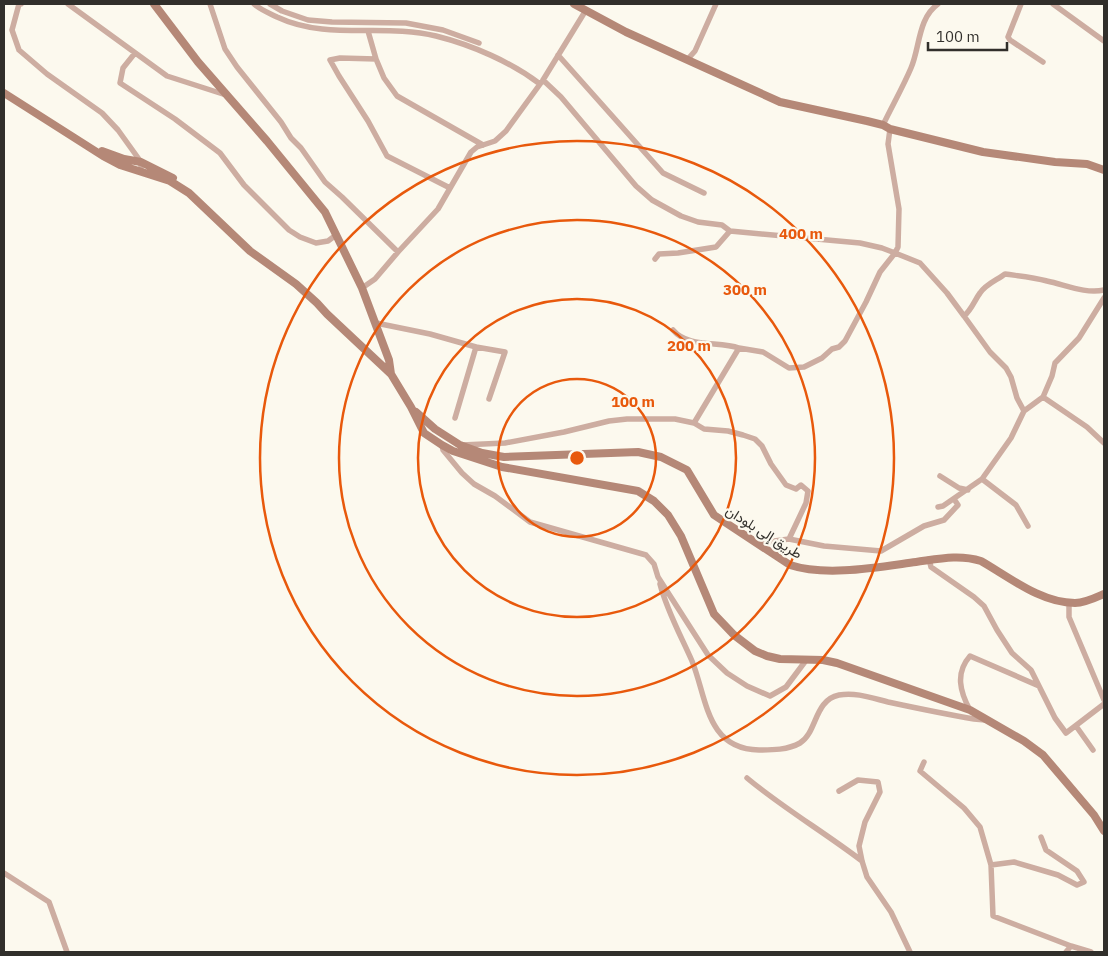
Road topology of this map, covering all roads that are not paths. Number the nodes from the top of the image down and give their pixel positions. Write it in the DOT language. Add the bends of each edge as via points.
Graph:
graph roads {
  1 [pos="19,4"];
  2 [pos="68,4"];
  3 [pos="154,4"];
  4 [pos="210,4"];
  5 [pos="254,4"];
  6 [pos="270,4"];
  7 [pos="574,4"];
  8 [pos="716,4"];
  9 [pos="938,4"];
  10 [pos="1021,4"];
  11 [pos="1053,4"];
  12 [pos="586,10"];
  13 [pos="368,31"];
  14 [pos="1104,41"];
  15 [pos="479,43"];
  16 [pos="135,53"];
  17 [pos="558,55"];
  18 [pos="376,59"];
  19 [pos="687,60"];
  20 [pos="1043,62"];
  21 [pos="541,82"];
  22 [pos="4,93"];
  23 [pos="226,95"];
  24 [pos="886,127"];
  25 [pos="483,145"];
  26 [pos="132,160"];
  27 [pos="1104,170"];
  28 [pos="450,188"];
  29 [pos="704,193"];
  30 [pos="730,230"];
  31 [pos="336,235"];
  32 [pos="398,252"];
  33 [pos="895,253"];
  34 [pos="655,259"];
  35 [pos="362,288"];
  36 [pos="1104,290"];
  37 [pos="1104,298"];
  38 [pos="964,316"];
  39 [pos="376,322"];
  40 [pos="672,330"];
  41 [pos="476,347"];
  42 [pos="739,348"];
  43 [pos="391,374"];
  44 [pos="1043,397"];
  45 [pos="489,399"];
  46 [pos="411,407"];
  47 [pos="1024,411"];
  48 [pos="455,418"];
  49 [pos="694,422"];
  50 [pos="1104,443"];
  51 [pos="442,445"];
  52 [pos="460,445"];
  53 [pos="940,476"];
  54 [pos="982,479"];
  55 [pos="968,490"];
  56 [pos="954,499"];
  57 [pos="938,507"];
  58 [pos="1028,526"];
  59 [pos="789,539"];
  60 [pos="760,545"];
  61 [pos="929,559"];
  62 [pos="658,577"];
  63 [pos="1104,594"];
  64 [pos="1069,602"];
  65 [pos="807,659"];
  66 [pos="1038,686"];
  67 [pos="1104,700"];
  68 [pos="1104,704"];
  69 [pos="970,710"];
  70 [pos="990,720"];
  71 [pos="1076,726"];
  72 [pos="1093,750"];
  73 [pos="924,762"];
  74 [pos="747,778"];
  75 [pos="839,790"];
  76 [pos="1104,831"];
  77 [pos="1041,837"];
  78 [pos="862,861"];
  79 [pos="991,865"];
  80 [pos="4,873"];
  81 [pos="1071,946"];
  82 [pos="67,952"];
  83 [pos="910,952"];
  84 [pos="1066,952"];
  85 [pos="1090,952"];
  1 -- 26 [label="street" via="12,30 19,50 102,113 118,130"];
  2 -- 16 [label="street"];
  3 -- 23 [label="main road"];
  4 -- 32 [label="street" via="225,49 237,67 325,182"];
  5 -- 13 [label="street" via="292,24 336,31"];
  6 -- 15 [label="street" via="308,20 406,23 443,30"];
  7 -- 12 [label="main road"];
  8 -- 19 [label="street" via="695,51"];
  9 -- 24 [label="street" via="927,15 914,62"];
  10 -- 20 [label="street" via="1008,37"];
  11 -- 14 [label="street"];
  12 -- 17 [label="street"];
  12 -- 19 [label="main road"];
  13 -- 18 [label="street"];
  13 -- 21 [label="street" via="389,30 436,36 507,62"];
  16 -- 23 [label="street" via="167,76"];
  16 -- 31 [label="street" via="122,68 120,83 220,153 244,185 289,230 316,243 328,241"];
  17 -- 21 [label="street"];
  17 -- 29 [label="street" via="663,173"];
  18 -- 25 [label="street" via="397,96"];
  18 -- 28 [label="street" via="330,60 387,156"];
  19 -- 24 [label="main road" via="780,102"];
  21 -- 25 [label="street" via="506,131 495,141"];
  21 -- 30 [label="street" via="561,97 636,186 652,200 682,216 722,225"];
  22 -- 26 [label="main road" via="75,138 114,156"];
  23 -- 31 [label="main road" via="325,212"];
  24 -- 27 [label="main road" via="983,152 1087,164"];
  24 -- 33 [label="street" via="899,209"];
  25 -- 28 [label="street" via="470,152"];
  26 -- 43 [label="main road" via="141,167 171,177 201,197 250,251 296,284"];
  28 -- 32 [label="street" via="438,209"];
  30 -- 33 [label="street" via="860,243"];
  30 -- 34 [label="street" via="716,247 659,254"];
  31 -- 35 [label="main road"];
  32 -- 35 [label="street" via="375,279"];
  33 -- 38 [label="street" via="920,263"];
  33 -- 42 [label="street" via="880,272 845,341 822,358 804,367 789,368 763,352"];
  35 -- 39 [label="main road"];
  36 -- 38 [label="street" via="1085,290 1005,274 986,285"];
  37 -- 44 [label="street" via="1079,338 1055,363"];
  38 -- 47 [label="street" via="1006,368"];
  39 -- 41 [label="street"];
  39 -- 43 [label="main road"];
  40 -- 42 [label="street" via="677,336 690,341"];
  41 -- 45 [label="street" via="506,352"];
  41 -- 48 [label="street"];
  42 -- 49 [label="street"];
  43 -- 46 [label="main road"];
  44 -- 47 [label="street"];
  44 -- 50 [label="street" via="1087,427"];
  46 -- 51 [label="main road" via="424,433"];
  46 -- 52 [label="main road, طريق إلى بلودان" via="435,429"];
  47 -- 54 [label="street" via="1011,438"];
  49 -- 52 [label="street" via="627,419 506,442"];
  49 -- 59 [label="street" via="704,430 728,431 754,439 762,446 786,485 796,489 801,486 808,491 806,503"];
  51 -- 62 [label="street" via="474,484 530,522 646,555 654,564"];
  51 -- 65 [label="main road" via="502,467 638,491 668,515 682,536 714,614 734,635 767,656"];
  52 -- 60 [label="main road, طريق إلى بلودان" via="504,457 638,452 660,457 687,470 714,515"];
  53 -- 55 [label="street"];
  54 -- 55 [label="street"];
  54 -- 58 [label="street" via="1016,505"];
  55 -- 56 [label="street"];
  56 -- 57 [label="street"];
  56 -- 59 [label="street" via="958,505 944,520 924,526 881,551"];
  59 -- 60 [label="street"];
  60 -- 61 [label="main road, طريق إلى بلودان" via="790,566 822,572"];
  61 -- 64 [label="main road, طريق إلى بلودان" via="957,557 981,561 1048,599"];
  61 -- 66 [label="street" via="931,567 984,606 996,630 1012,653 1031,670"];
  62 -- 65 [label="street" via="708,655 747,686 770,696 786,687"];
  62 -- 70 [label="street" via="664,599 697,674 710,719 724,738 735,745 752,750 770,750 802,742 825,702 832,697 852,693 974,720"];
  63 -- 64 [label="main road, طريق إلى بلودان" via="1090,600"];
  64 -- 67 [label="street" via="1069,617"];
  65 -- 69 [label="main road" via="837,663"];
  66 -- 69 [label="street" via="970,656 962,672 960,688"];
  66 -- 71 [label="street" via="1066,733"];
  68 -- 71 [label="street"];
  69 -- 70 [label="main road"];
  70 -- 76 [label="main road" via="1043,755"];
  71 -- 72 [label="street"];
  73 -- 79 [label="street" via="920,771 964,808 980,827"];
  74 -- 78 [label="street"];
  75 -- 78 [label="street" via="858,780 878,782 880,792 866,822 860,846"];
  77 -- 79 [label="street" via="1046,850 1077,870 1084,882 1077,885 1058,874 1014,862"];
  78 -- 83 [label="street" via="867,877 891,912"];
  79 -- 81 [label="street" via="993,916"];
  80 -- 82 [label="street" via="49,902"];
  81 -- 84 [label="street"];
  81 -- 85 [label="street"];
}
